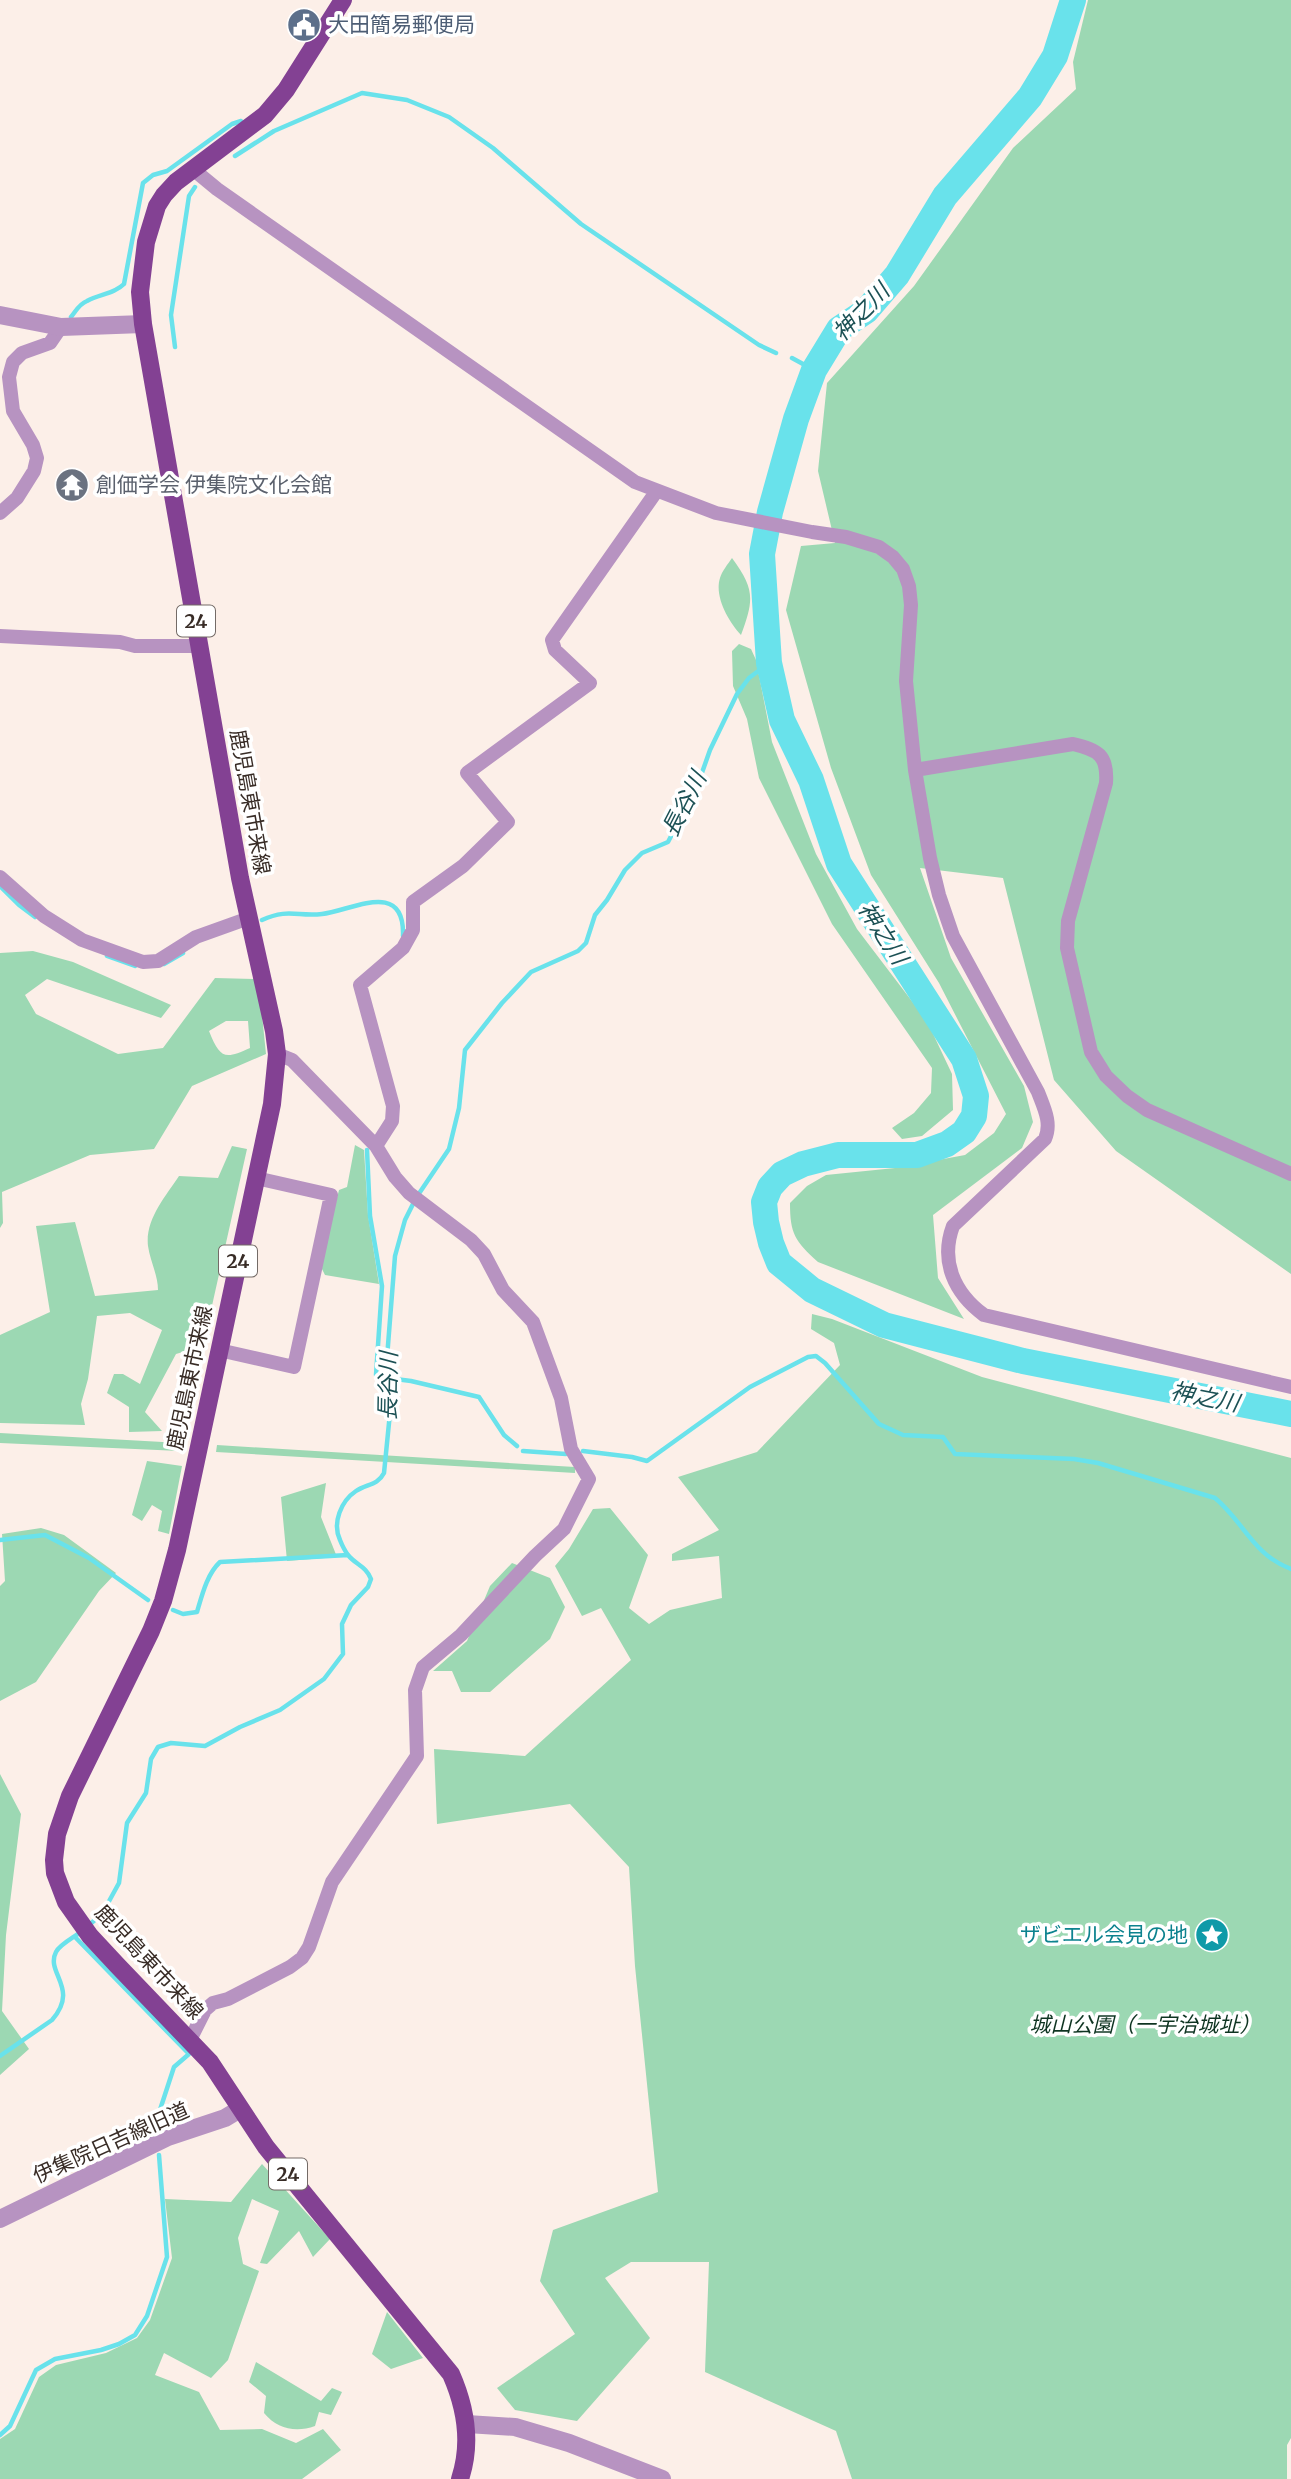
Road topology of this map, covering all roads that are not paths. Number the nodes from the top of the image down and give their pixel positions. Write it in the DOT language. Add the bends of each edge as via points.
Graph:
graph roads {
  1 [pos="343,0"];
  2 [pos="194,170"];
  3 [pos="0,315"];
  4 [pos="143,324"];
  5 [pos="61,327"];
  6 [pos="656,492"];
  7 [pos="0,513"];
  8 [pos="0,636"];
  9 [pos="200,646"];
  10 [pos="915,770"];
  11 [pos="0,877"];
  12 [pos="249,918"];
  13 [pos="276,1054"];
  14 [pos="376,1146"];
  15 [pos="1291,1174"];
  16 [pos="256,1178"];
  17 [pos="219,1350"];
  18 [pos="1291,1387"];
  19 [pos="190,2040"];
  20 [pos="240,2109"];
  21 [pos="0,2219"];
  22 [pos="467,2424"];
  23 [pos="460,2479"];
  24 [pos="662,2479"];
  1 -- 2 [label="main road, 鹿児島東市来線 / 24" via="265,115"];
  2 -- 4 [label="main road, 鹿児島東市来線 / 24" via="157,206 142,267"];
  2 -- 6 [label="street" via="635,482"];
  3 -- 5 [label="street"];
  4 -- 5 [label="street"];
  4 -- 9 [label="main road, 鹿児島東市来線 / 24"];
  5 -- 7 [label="street" via="50,343 22,353 13,362 9,377 13,411 37,458 17,498"];
  6 -- 10 [label="street" via="716,513 846,537 879,547 893,557 903,569 911,605 906,681"];
  6 -- 14 [label="street" via="552,640 555,650 590,683 467,773 508,822 463,866 413,902 413,930 403,948 360,985 393,1106 392,1121"];
  8 -- 9 [label="street"];
  9 -- 12 [label="main road, 鹿児島東市来線 / 24"];
  10 -- 15 [label="street" via="1073,744 1101,755 1107,768 1106,783 1068,921 1067,948 1091,1052 1106,1076 1147,1110"];
  10 -- 18 [label="street" via="930,858 953,936 1038,1092 1049,1130 1045,1139 953,1226 946,1256 960,1290 984,1315"];
  11 -- 12 [label="street" via="44,916 82,940 143,962 158,961 196,937"];
  12 -- 13 [label="main road, 鹿児島東市来線 / 24"];
  13 -- 14 [label="street" via="292,1060"];
  13 -- 16 [label="main road, 鹿児島東市来線 / 24" via="272,1104"];
  14 -- 19 [label="street" via="395,1177 484,1254 503,1290 533,1322 561,1398 571,1449 589,1479 564,1529 461,1635 423,1667 415,1690 417,1756 332,1882 302,1958 213,2003"];
  16 -- 17 [label="main road, 鹿児島東市来線 / 24"];
  16 -- 17 [label="street" via="331,1195 293,1367"];
  17 -- 19 [label="main road, 鹿児島東市来線 / 24" via="163,1601 70,1796 57,1834 55,1873 65,1902 85,1929"];
  19 -- 20 [label="main road, 鹿児島東市来線 / 24"];
  20 -- 21 [label="street, 伊集院日吉線旧道" via="168,2137"];
  20 -- 22 [label="main road, 鹿児島東市来線 / 24" via="388,2299 443,2361"];
  22 -- 23 [label="main road, 鹿児島東市来線 / 24"];
  22 -- 24 [label="street" via="526,2430"];
}
